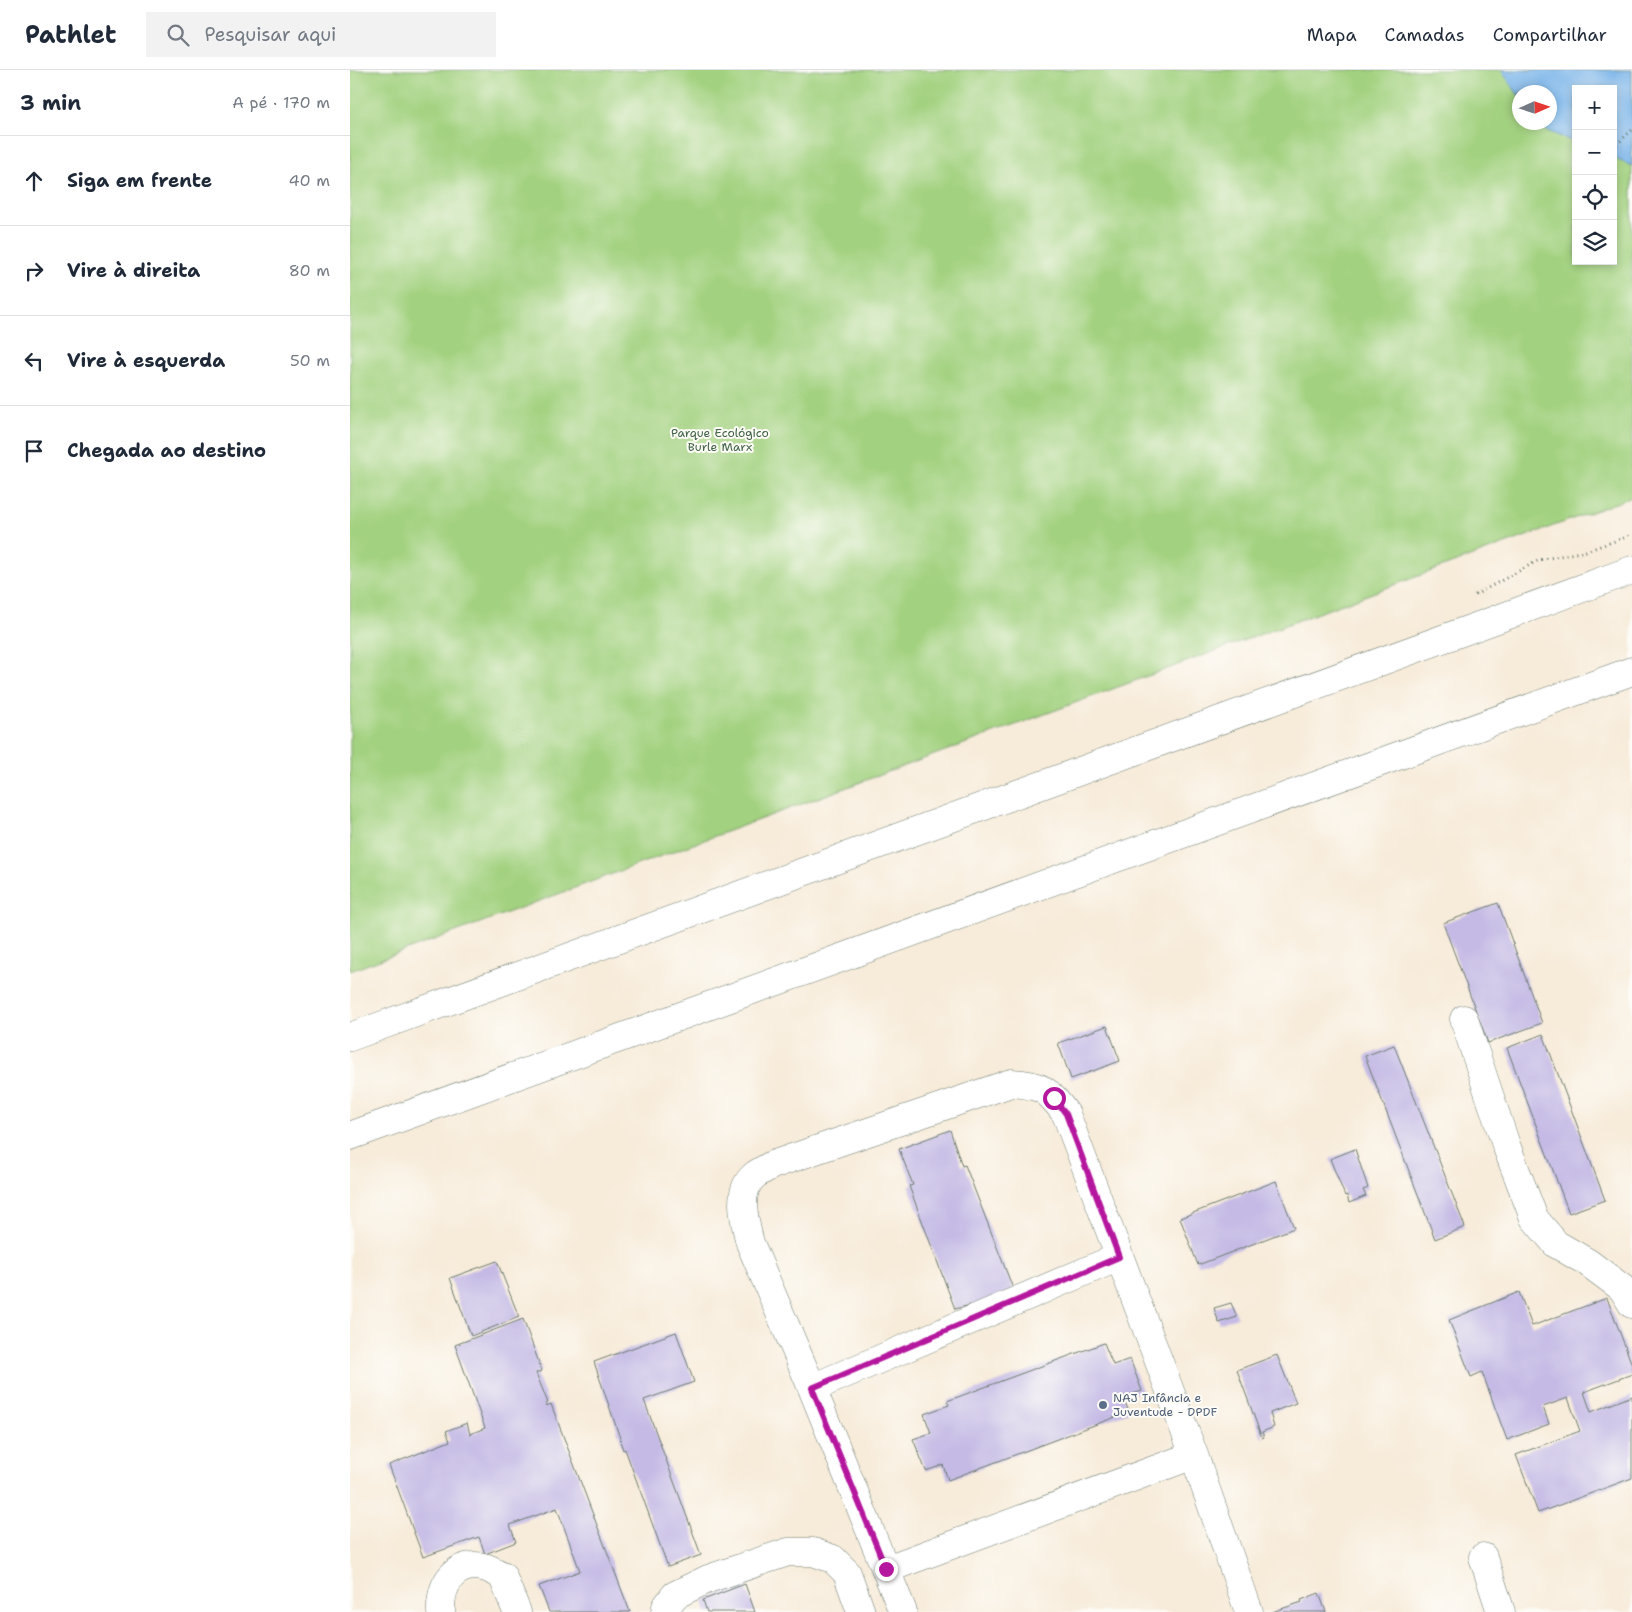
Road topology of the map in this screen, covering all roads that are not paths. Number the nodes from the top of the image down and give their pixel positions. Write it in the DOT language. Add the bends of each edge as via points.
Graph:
graph roads {
  1 [pos="1632,570"];
  2 [pos="1632,671"];
  3 [pos="1464,1020"];
  4 [pos="350,1037"];
  5 [pos="350,1136"];
  6 [pos="1119,1257"];
  7 [pos="1632,1304"];
  8 [pos="812,1388"];
  9 [pos="1194,1455"];
  10 [pos="1483,1557"];
  11 [pos="886,1569"];
  12 [pos="1242,1610"];
  13 [pos="440,1612"];
  14 [pos="517,1612"];
  15 [pos="666,1612"];
  16 [pos="862,1612"];
  17 [pos="903,1612"];
  18 [pos="1501,1612"];
  1 -- 4 [label="street"];
  2 -- 5 [label="street"];
  3 -- 7 [label="street" via="1534,1218 1556,1244 1622,1288"];
  6 -- 8 [label="street"];
  6 -- 8 [label="street" via="1066,1114 1054,1098 1031,1084 1011,1083 772,1165 746,1185 744,1222"];
  6 -- 9 [label="street"];
  8 -- 11 [label="street"];
  9 -- 11 [label="street"];
  9 -- 12 [label="street"];
  10 -- 18 [label="street"];
  11 -- 17 [label="street"];
  13 -- 14 [label="street" via="441,1595 447,1581 456,1572 471,1567 486,1568 502,1575"];
  15 -- 16 [label="street" via="675,1595 708,1579 788,1552 813,1552 833,1559 847,1573"];
}
